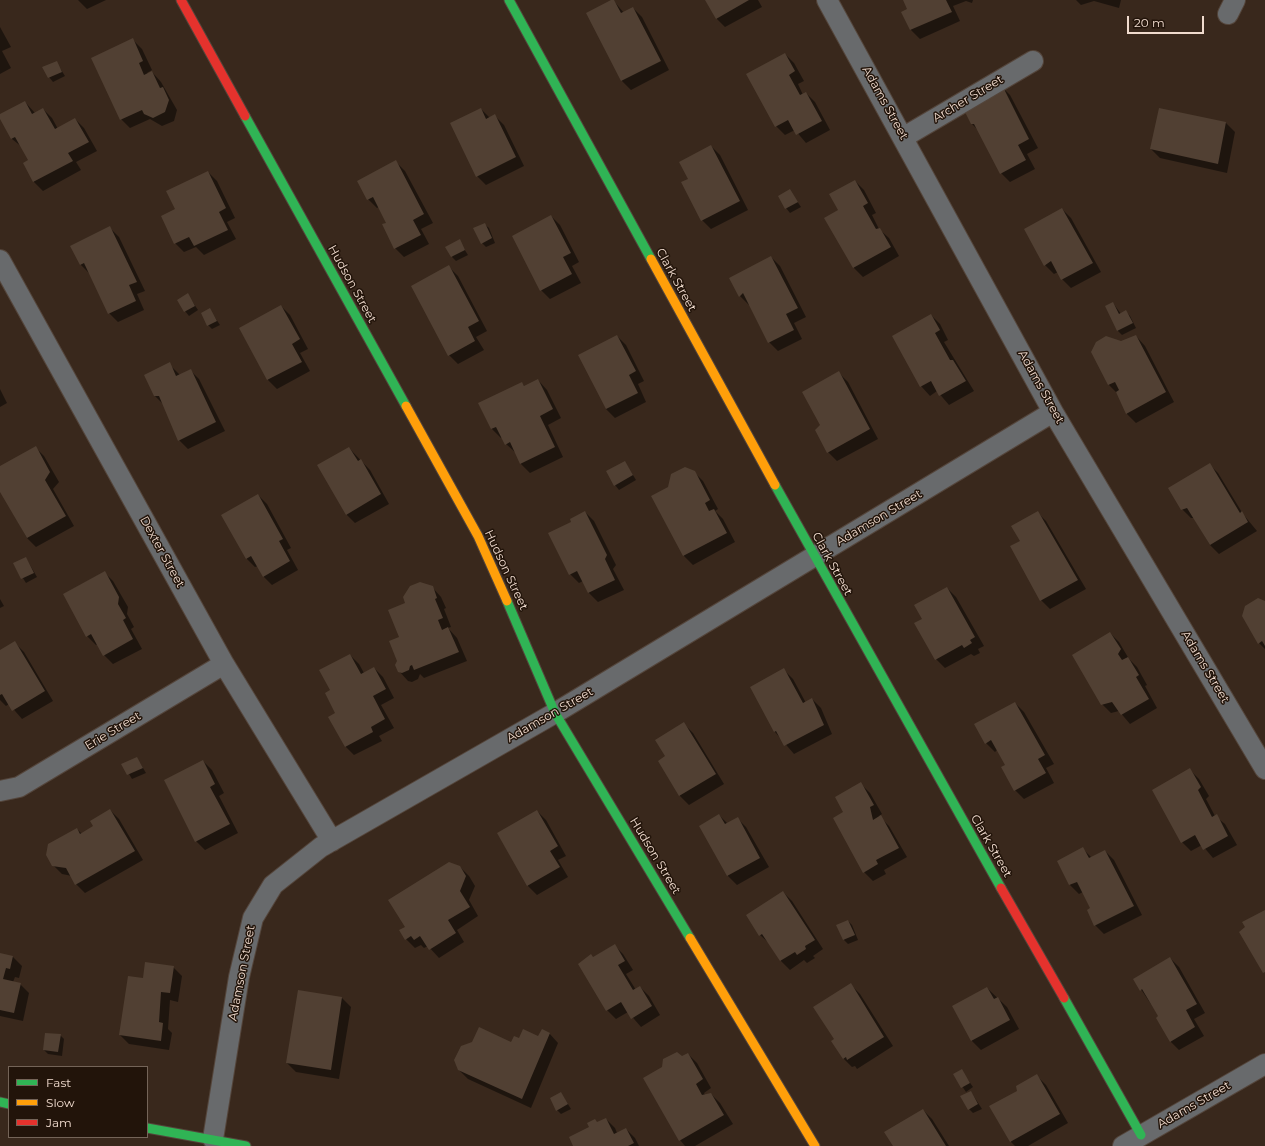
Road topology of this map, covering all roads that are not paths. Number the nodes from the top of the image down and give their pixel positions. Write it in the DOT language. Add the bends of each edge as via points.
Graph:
graph roads {
  1 [pos="181,0"];
  2 [pos="509,0"];
  3 [pos="827,0"];
  4 [pos="1033,61"];
  5 [pos="904,138"];
  6 [pos="0,260"];
  7 [pos="1053,412"];
  8 [pos="814,557"];
  9 [pos="224,664"];
  10 [pos="555,713"];
  11 [pos="1265,769"];
  12 [pos="0,791"];
  13 [pos="332,841"];
  14 [pos="1265,1064"];
  15 [pos="148,1128"];
  16 [pos="1142,1135"];
  17 [pos="213,1139"];
  18 [pos="246,1146"];
  19 [pos="815,1146"];
  20 [pos="1123,1146"];
  1 -- 10 [label="street, Hudson Street" via="478,536"];
  2 -- 8 [label="street, Clark Street"];
  3 -- 5 [label="street, Adams Street"];
  4 -- 5 [label="street, Archer Street"];
  5 -- 7 [label="street, Adams Street"];
  6 -- 9 [label="street, Dexter Street"];
  7 -- 8 [label="street, Adamson Street"];
  7 -- 11 [label="street, Adams Street"];
  8 -- 10 [label="street, Adamson Street"];
  8 -- 16 [label="street, Clark Street"];
  9 -- 12 [label="street, Erie Street" via="19,787"];
  9 -- 13 [label="street, Dexter Street"];
  10 -- 13 [label="street, Adamson Street"];
  10 -- 19 [label="street, Hudson Street"];
  13 -- 17 [label="street, Adamson Street" via="273,885 253,918 239,977"];
  14 -- 16 [label="street, Adams Street"];
  15 -- 17 [label="street"];
  16 -- 20 [label="street, Adams Street"];
  17 -- 18 [label="street"];
}
